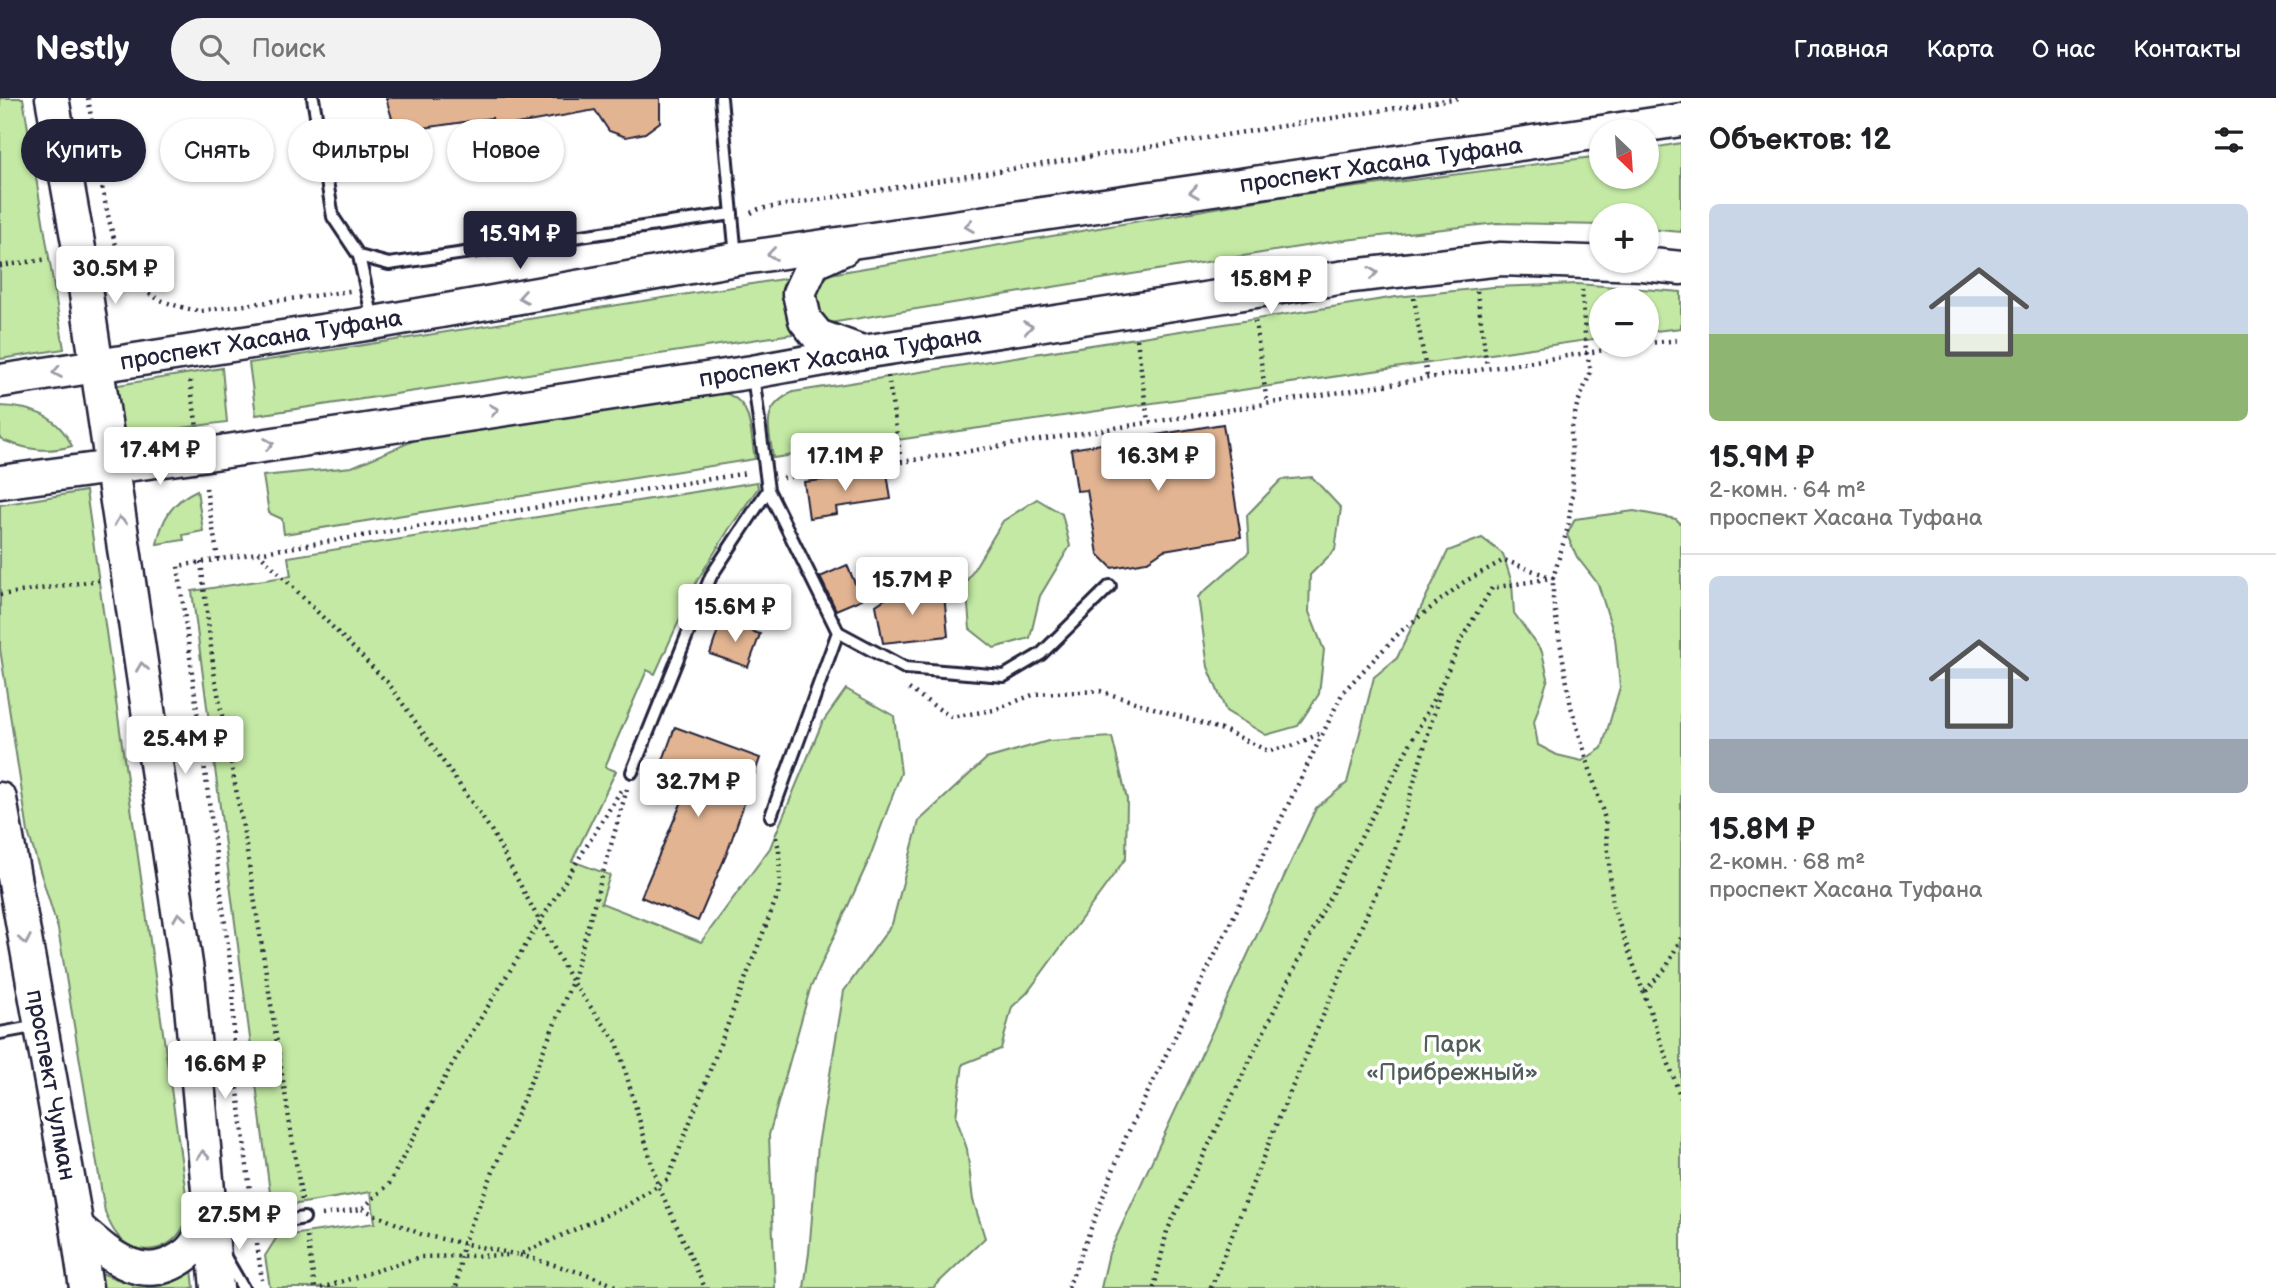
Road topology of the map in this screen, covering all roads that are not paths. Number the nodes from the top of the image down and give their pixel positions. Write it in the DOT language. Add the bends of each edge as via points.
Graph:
graph roads {
  1 [pos="52,98"];
  2 [pos="313,98"];
  3 [pos="720,98"];
  4 [pos="1681,120"];
  5 [pos="1659,123"];
  6 [pos="1589,134"];
  7 [pos="732,214"];
  8 [pos="863,241"];
  9 [pos="359,256"];
  10 [pos="736,259"];
  11 [pos="1681,268"];
  12 [pos="373,323"];
  13 [pos="874,350"];
  14 [pos="97,366"];
  15 [pos="752,372"];
  16 [pos="0,381"];
  17 [pos="111,467"];
  18 [pos="0,482"];
  19 [pos="768,490"];
  20 [pos="1110,586"];
  21 [pos="838,632"];
  22 [pos="632,772"];
  23 [pos="0,799"];
  24 [pos="771,816"];
  25 [pos="41,1026"];
  26 [pos="0,1034"];
  27 [pos="304,1218"];
  28 [pos="77,1227"];
  29 [pos="210,1229"];
  30 [pos="86,1288"];
  31 [pos="217,1288"];
  32 [pos="243,1288"];
  1 -- 14 [label="street"];
  2 -- 9 [label="lane" via="333,217"];
  3 -- 7 [label="lane"];
  4 -- 5 [label="street"];
  6 -- 8 [label="street, проспект Хасана Туфана, one-way"];
  7 -- 9 [label="lane" via="389,264"];
  7 -- 10 [label="lane"];
  8 -- 10 [label="street, проспект Хасана Туфана, one-way"];
  8 -- 13 [label="street" via="813,263 799,293 806,320 818,336"];
  9 -- 12 [label="lane"];
  10 -- 12 [label="street, проспект Хасана Туфана, one-way"];
  13 -- 11 [label="street, проспект Хасана Туфана, one-way" via="1501,259"];
  12 -- 14 [label="street, проспект Хасана Туфана"];
  13 -- 15 [label="street, проспект Хасана Туфана"];
  14 -- 16 [label="street, проспект Хасана Туфана, one-way"];
  14 -- 17 [label="street"];
  17 -- 15 [label="street, проспект Хасана Туфана, one-way"];
  15 -- 19 [label="lane"];
  17 -- 18 [label="street, проспект Хасана Туфана"];
  29 -- 17 [label="street, one-way" via="188,984"];
  19 -- 21 [label="lane"];
  19 -- 22 [label="lane" via="711,576"];
  20 -- 21 [label="lane" via="1041,654 1004,676 905,667"];
  21 -- 24 [label="lane"];
  23 -- 25 [label="street, проспект Чулман, one-way"];
  25 -- 26 [label="lane"];
  25 -- 28 [label="street, проспект Чулман"];
  27 -- 29 [label="lane"];
  28 -- 29 [label="street" via="111,1258 139,1269 162,1268 188,1253"];
  28 -- 30 [label="street, проспект Чулман"];
  29 -- 31 [label="street"];
  29 -- 32 [label="lane"];
}
